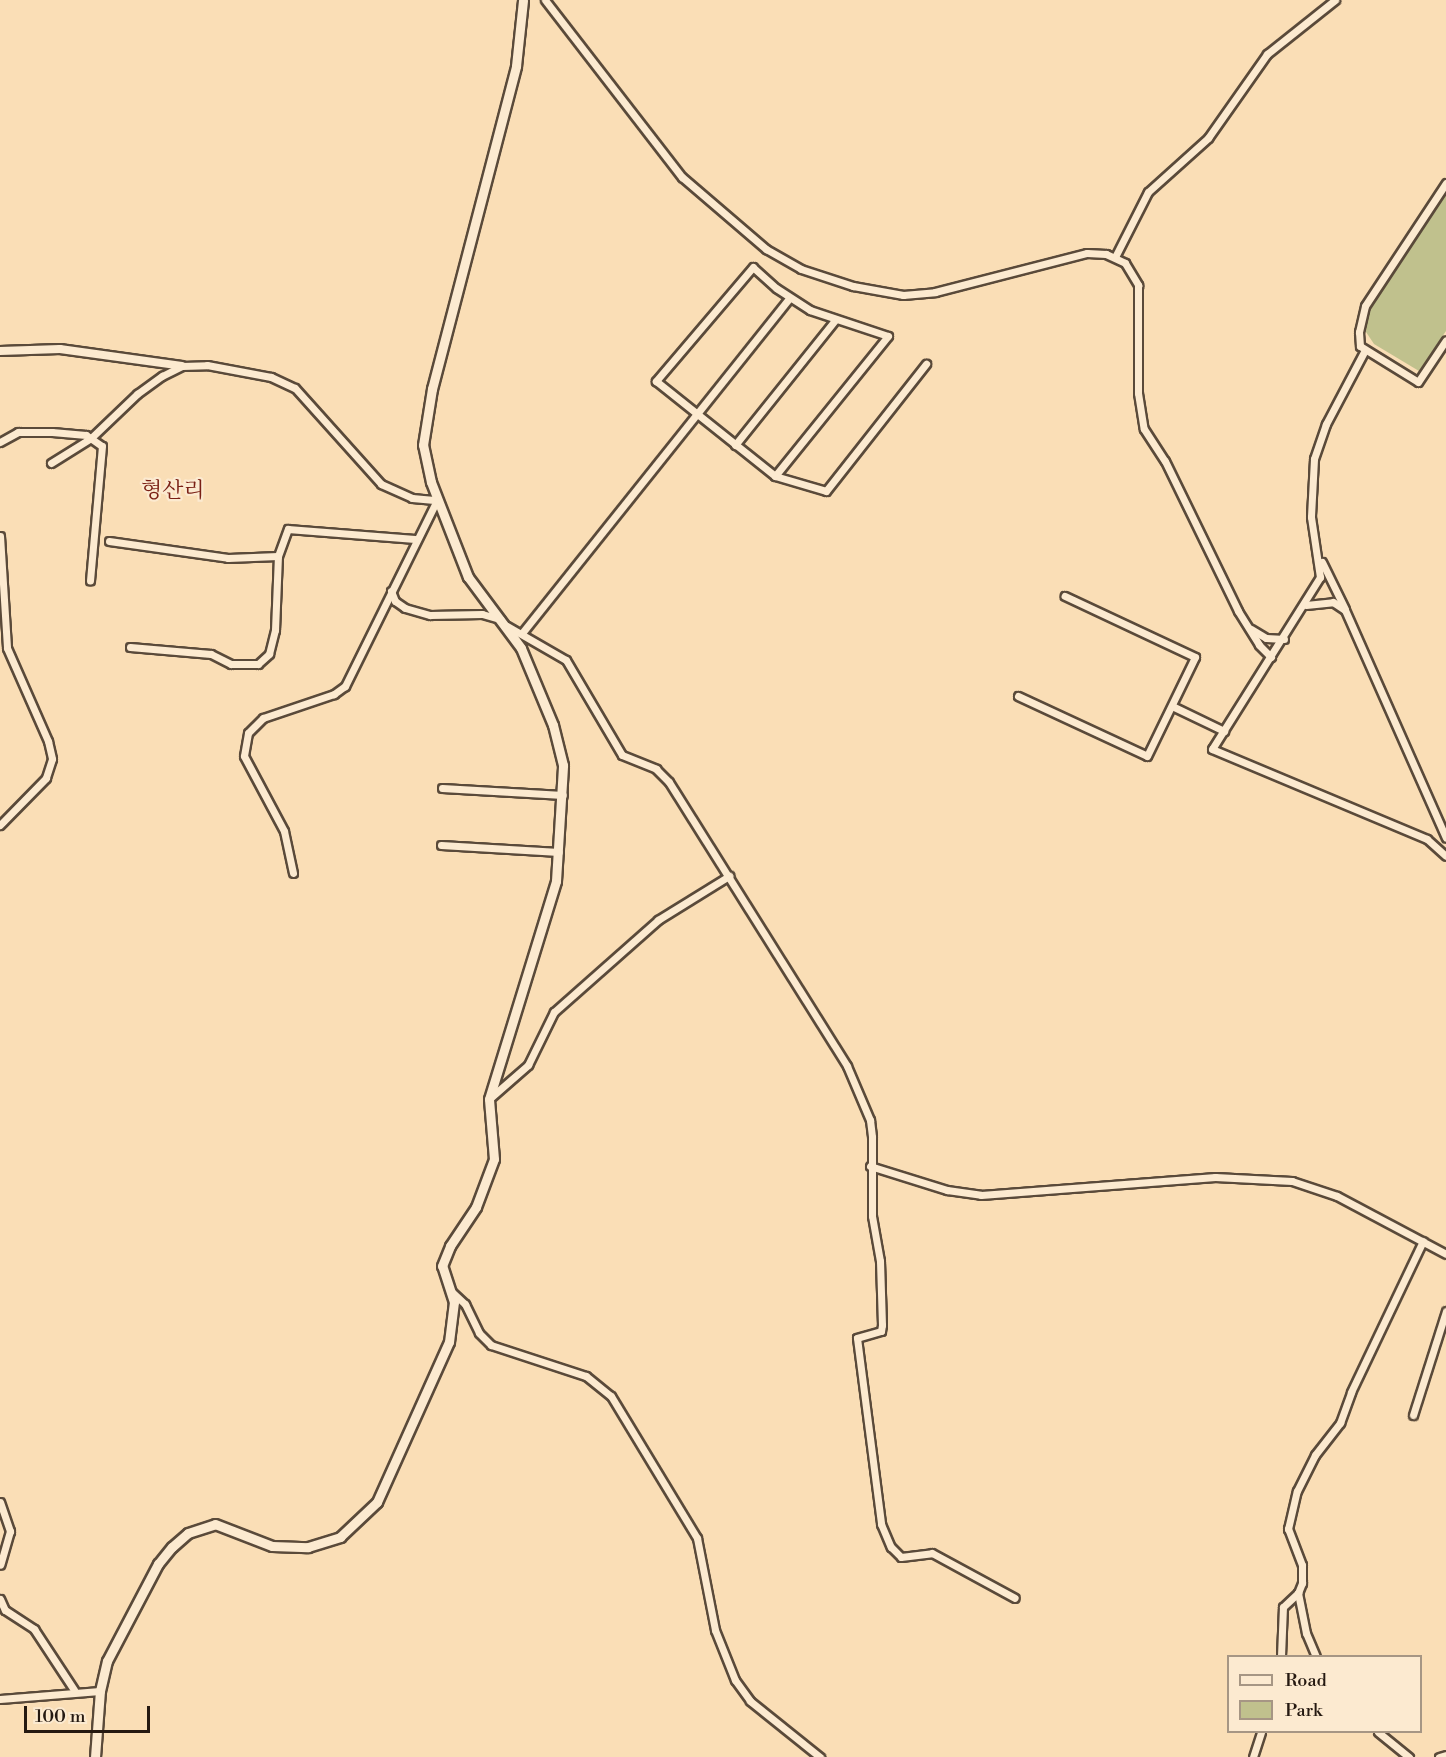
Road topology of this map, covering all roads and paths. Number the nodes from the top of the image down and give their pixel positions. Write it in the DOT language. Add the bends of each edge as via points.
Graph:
graph roads {
  1 [pos="523,0"];
  2 [pos="545,0"];
  3 [pos="1335,0"];
  4 [pos="1446,183"];
  5 [pos="1115,257"];
  6 [pos="789,298"];
  7 [pos="835,320"];
  8 [pos="1446,340"];
  9 [pos="1365,350"];
  10 [pos="0,351"];
  11 [pos="926,364"];
  12 [pos="182,366"];
  13 [pos="695,414"];
  14 [pos="91,438"];
  15 [pos="0,442"];
  16 [pos="735,445"];
  17 [pos="51,464"];
  18 [pos="775,476"];
  19 [pos="437,500"];
  20 [pos="0,536"];
  21 [pos="415,539"];
  22 [pos="109,542"];
  23 [pos="278,556"];
  24 [pos="1319,558"];
  25 [pos="90,580"];
  26 [pos="391,591"];
  27 [pos="1065,596"];
  28 [pos="1304,607"];
  29 [pos="1345,610"];
  30 [pos="505,622"];
  31 [pos="1251,628"];
  32 [pos="522,633"];
  33 [pos="1284,639"];
  34 [pos="130,647"];
  35 [pos="1272,657"];
  36 [pos="1018,696"];
  37 [pos="1172,706"];
  38 [pos="1224,731"];
  39 [pos="442,788"];
  40 [pos="563,795"];
  41 [pos="0,825"];
  42 [pos="1446,838"];
  43 [pos="1435,844"];
  44 [pos="441,845"];
  45 [pos="560,852"];
  46 [pos="1446,856"];
  47 [pos="294,873"];
  48 [pos="729,876"];
  49 [pos="489,1099"];
  50 [pos="870,1166"];
  51 [pos="1423,1241"];
  52 [pos="1446,1254"];
  53 [pos="450,1290"];
  54 [pos="1446,1311"];
  55 [pos="1413,1415"];
  56 [pos="0,1502"];
  57 [pos="0,1565"];
  58 [pos="1298,1593"];
  59 [pos="1015,1598"];
  60 [pos="0,1599"];
  61 [pos="1281,1655"];
  62 [pos="1316,1655"];
  63 [pos="74,1690"];
  64 [pos="100,1691"];
  65 [pos="0,1699"];
  66 [pos="1260,1733"];
  67 [pos="1380,1733"];
  68 [pos="1446,1755"];
  69 [pos="95,1757"];
  70 [pos="820,1757"];
  71 [pos="1253,1757"];
  72 [pos="1409,1757"];
  73 [pos="1440,1757"];
  1 -- 19 [label="main road" via="522,37 514,74 428,412 423,453"];
  2 -- 5 [label="street" via="682,177 766,249 801,269 886,294 920,295 1074,256 1097,253"];
  3 -- 5 [label="street" via="1267,54 1208,138 1148,192"];
  4 -- 9 [label="street" via="1365,306 1359,332 1360,346"];
  5 -- 31 [label="street" via="1131,270 1138,285 1138,393 1144,429 1165,461 1231,598"];
  6 -- 7 [label="street"];
  6 -- 13 [label="street"];
  6 -- 13 [label="street" via="753,267 657,381"];
  7 -- 16 [label="street"];
  7 -- 18 [label="street" via="888,336"];
  8 -- 9 [label="street" via="1418,381"];
  9 -- 24 [label="street" via="1326,424 1314,459 1311,517"];
  10 -- 12 [label="street" via="60,349"];
  11 -- 18 [label="street" via="826,491"];
  12 -- 14 [label="street" via="137,393"];
  12 -- 19 [label="street" via="241,370 295,388 381,484 412,498"];
  13 -- 16 [label="street"];
  13 -- 32 [label="street"];
  14 -- 15 [label="street" via="18,432"];
  14 -- 17 [label="street"];
  14 -- 25 [label="street" via="102,446"];
  16 -- 18 [label="street"];
  19 -- 21 [label="street"];
  19 -- 30 [label="main road" via="472,585"];
  20 -- 41 [label="street" via="7,648 48,741 52,759 46,778"];
  21 -- 23 [label="street" via="288,530"];
  21 -- 26 [label="street"];
  22 -- 23 [label="street" via="228,558"];
  23 -- 34 [label="street" via="275,630 269,654 258,664 231,664 211,654"];
  24 -- 28 [label="street" via="1320,577"];
  24 -- 29 [label="street"];
  26 -- 30 [label="street" via="394,601 422,612 449,616 482,614"];
  26 -- 47 [label="street" via="345,686 334,694 263,718 248,733 244,756 284,831"];
  27 -- 37 [label="street" via="1195,657"];
  28 -- 29 [label="street" via="1333,602"];
  28 -- 33 [label="street"];
  29 -- 42 [label="street"];
  30 -- 32 [label="street"];
  30 -- 40 [label="main road" via="521,648 557,737 563,765"];
  31 -- 33 [label="street" via="1266,638"];
  31 -- 35 [label="street" via="1258,645"];
  32 -- 48 [label="street" via="572,667 616,748 628,759 662,774"];
  33 -- 35 [label="street"];
  35 -- 38 [label="street"];
  36 -- 37 [label="street" via="1147,756"];
  37 -- 38 [label="street"];
  38 -- 43 [label="street" via="1212,749"];
  39 -- 40 [label="street"];
  40 -- 45 [label="main road"];
  42 -- 43 [label="street"];
  43 -- 46 [label="street"];
  44 -- 45 [label="street"];
  45 -- 49 [label="main road" via="548,915"];
  48 -- 49 [label="street" via="658,921 554,1012 528,1065"];
  48 -- 50 [label="street" via="847,1066 870,1120"];
  49 -- 53 [label="main road" via="494,1159 476,1207 444,1259 442,1272"];
  50 -- 51 [label="street" via="946,1190 981,1195 1215,1177 1292,1181 1336,1196"];
  50 -- 59 [label="street" via="882,1325 881,1331 857,1338 881,1524 891,1547 901,1557 932,1553"];
  51 -- 52 [label="street"];
  51 -- 58 [label="street" via="1340,1423 1301,1479 1288,1529 1302,1565"];
  53 -- 64 [label="main road" via="454,1311 449,1342 377,1502 340,1537 308,1547 272,1546 215,1524 188,1533 158,1564 107,1661"];
  53 -- 70 [label="street" via="465,1304 479,1333 490,1345 586,1376 615,1401 696,1538 715,1630 735,1680 750,1701"];
  54 -- 55 [label="street"];
  56 -- 57 [label="street" via="10,1531"];
  58 -- 61 [label="street" via="1283,1607"];
  58 -- 62 [label="street" via="1306,1634"];
  60 -- 63 [label="street" via="5,1610 34,1629"];
  63 -- 64 [label="street"];
  63 -- 65 [label="street"];
  64 -- 69 [label="main road"];
  66 -- 71 [label="street"];
  67 -- 72 [label="street"];
  68 -- 73 [label="street"];
}
